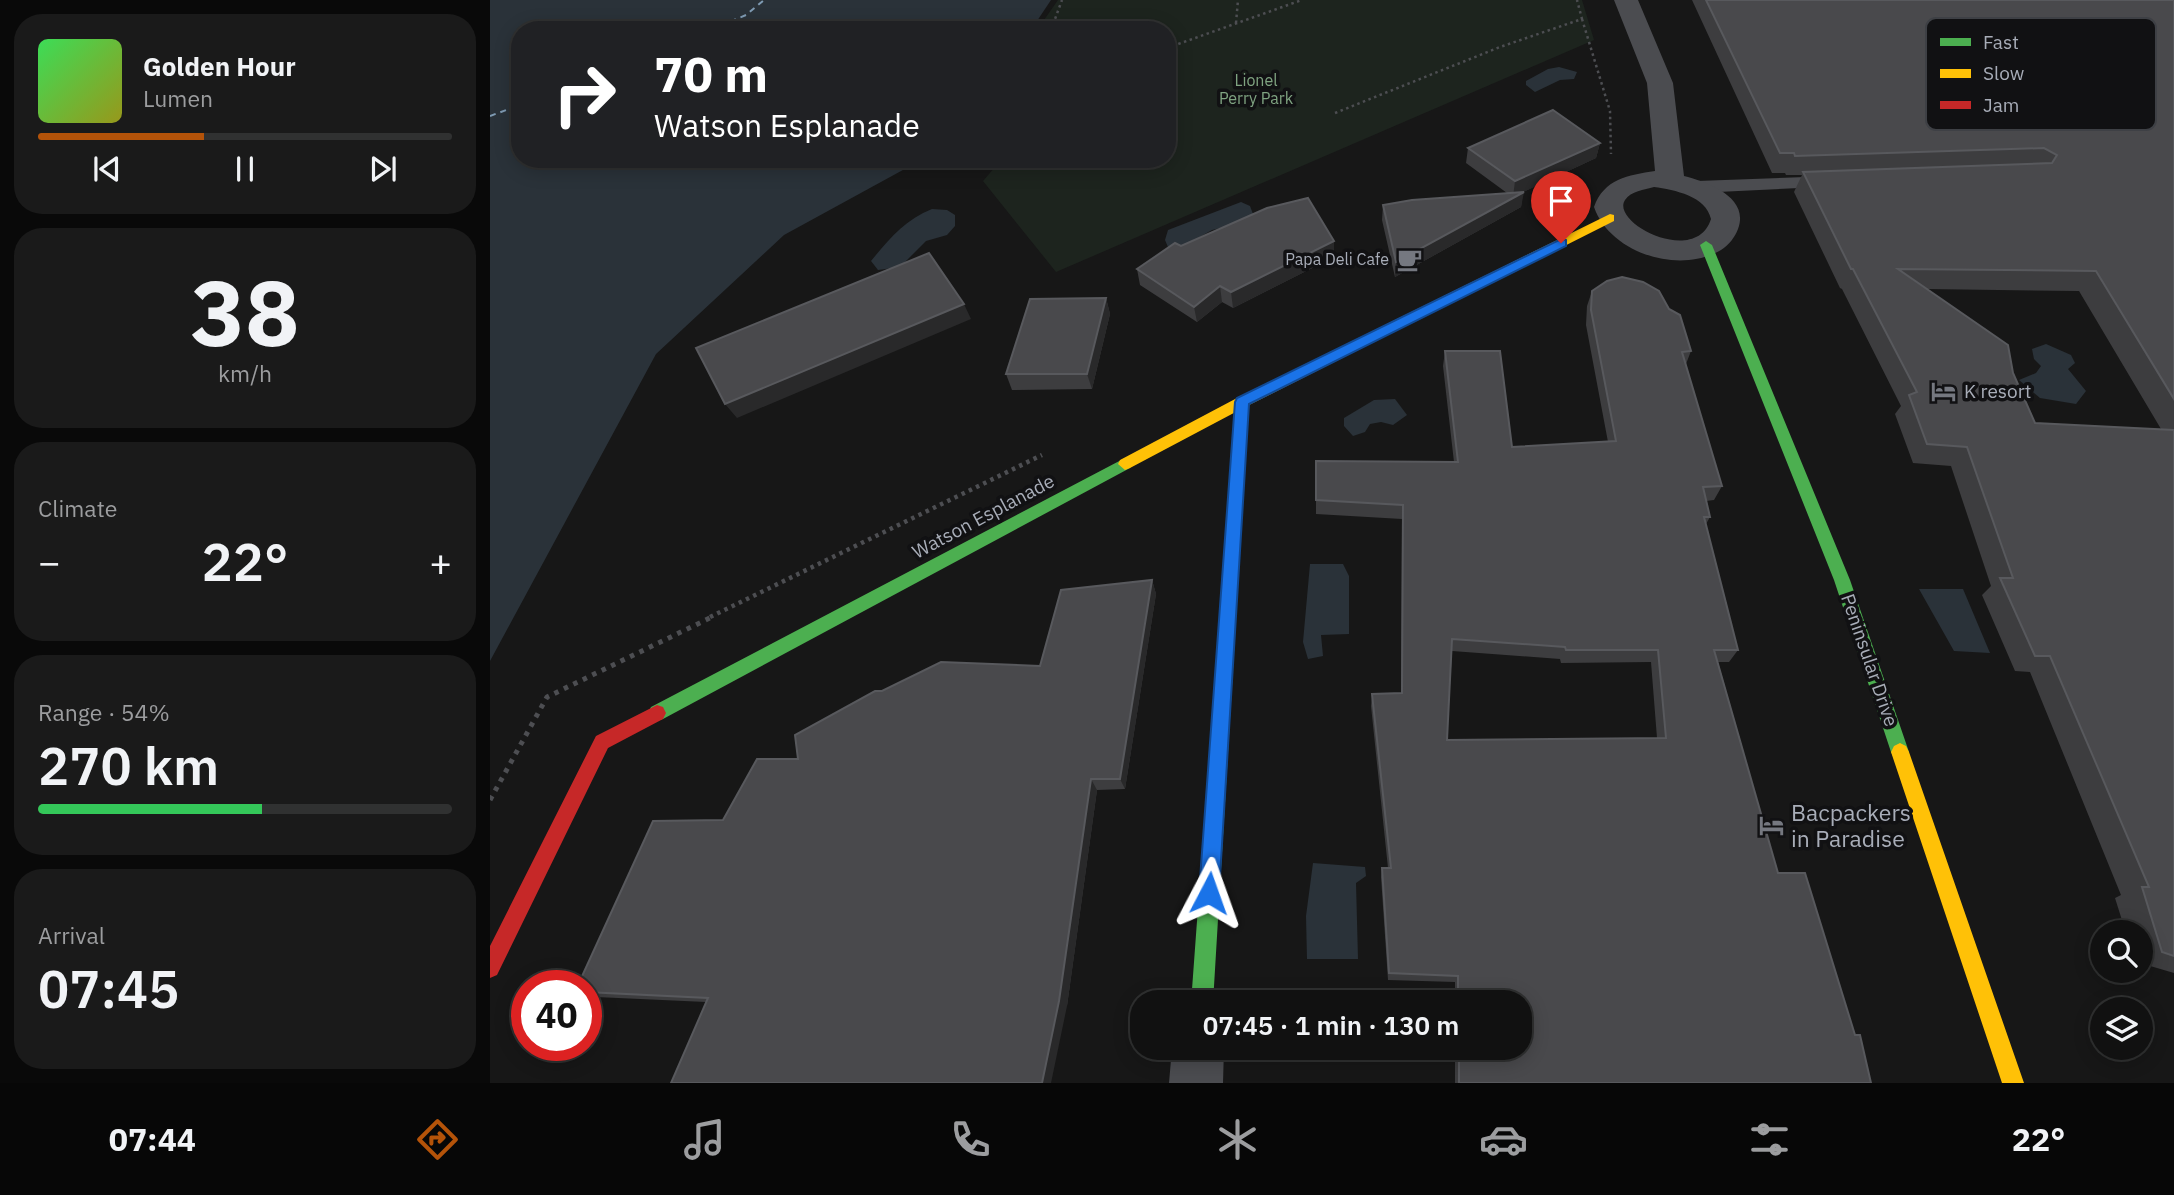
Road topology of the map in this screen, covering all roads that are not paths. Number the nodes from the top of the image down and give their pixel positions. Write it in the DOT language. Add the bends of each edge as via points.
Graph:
graph roads {
  1 [pos="1626,0"];
  2 [pos="1855,182"];
  3 [pos="1683,183"];
  4 [pos="1611,218"];
  5 [pos="1706,245"];
  6 [pos="1242,402"];
  7 [pos="490,968"];
  8 [pos="1203,990"];
  9 [pos="1198,1060"];
  10 [pos="1196,1083"];
  11 [pos="2013,1083"];
  1 -- 3 [label="street" via="1660,83"];
  2 -- 3 [label="lane"];
  3 -- 4 [label="street" via="1639,180 1616,191 1608,208"];
  3 -- 5 [label="street" via="1713,198 1726,219 1717,239"];
  4 -- 5 [label="street" via="1629,237 1651,246 1676,250"];
  4 -- 6 [label="street, Watson Esplanade"];
  5 -- 11 [label="street, Peninsular Drive" via="1842,580"];
  6 -- 7 [label="street, Watson Esplanade" via="602,742"];
  6 -- 8 [label="street"];
  9 -- 10 [label="street"];
}
